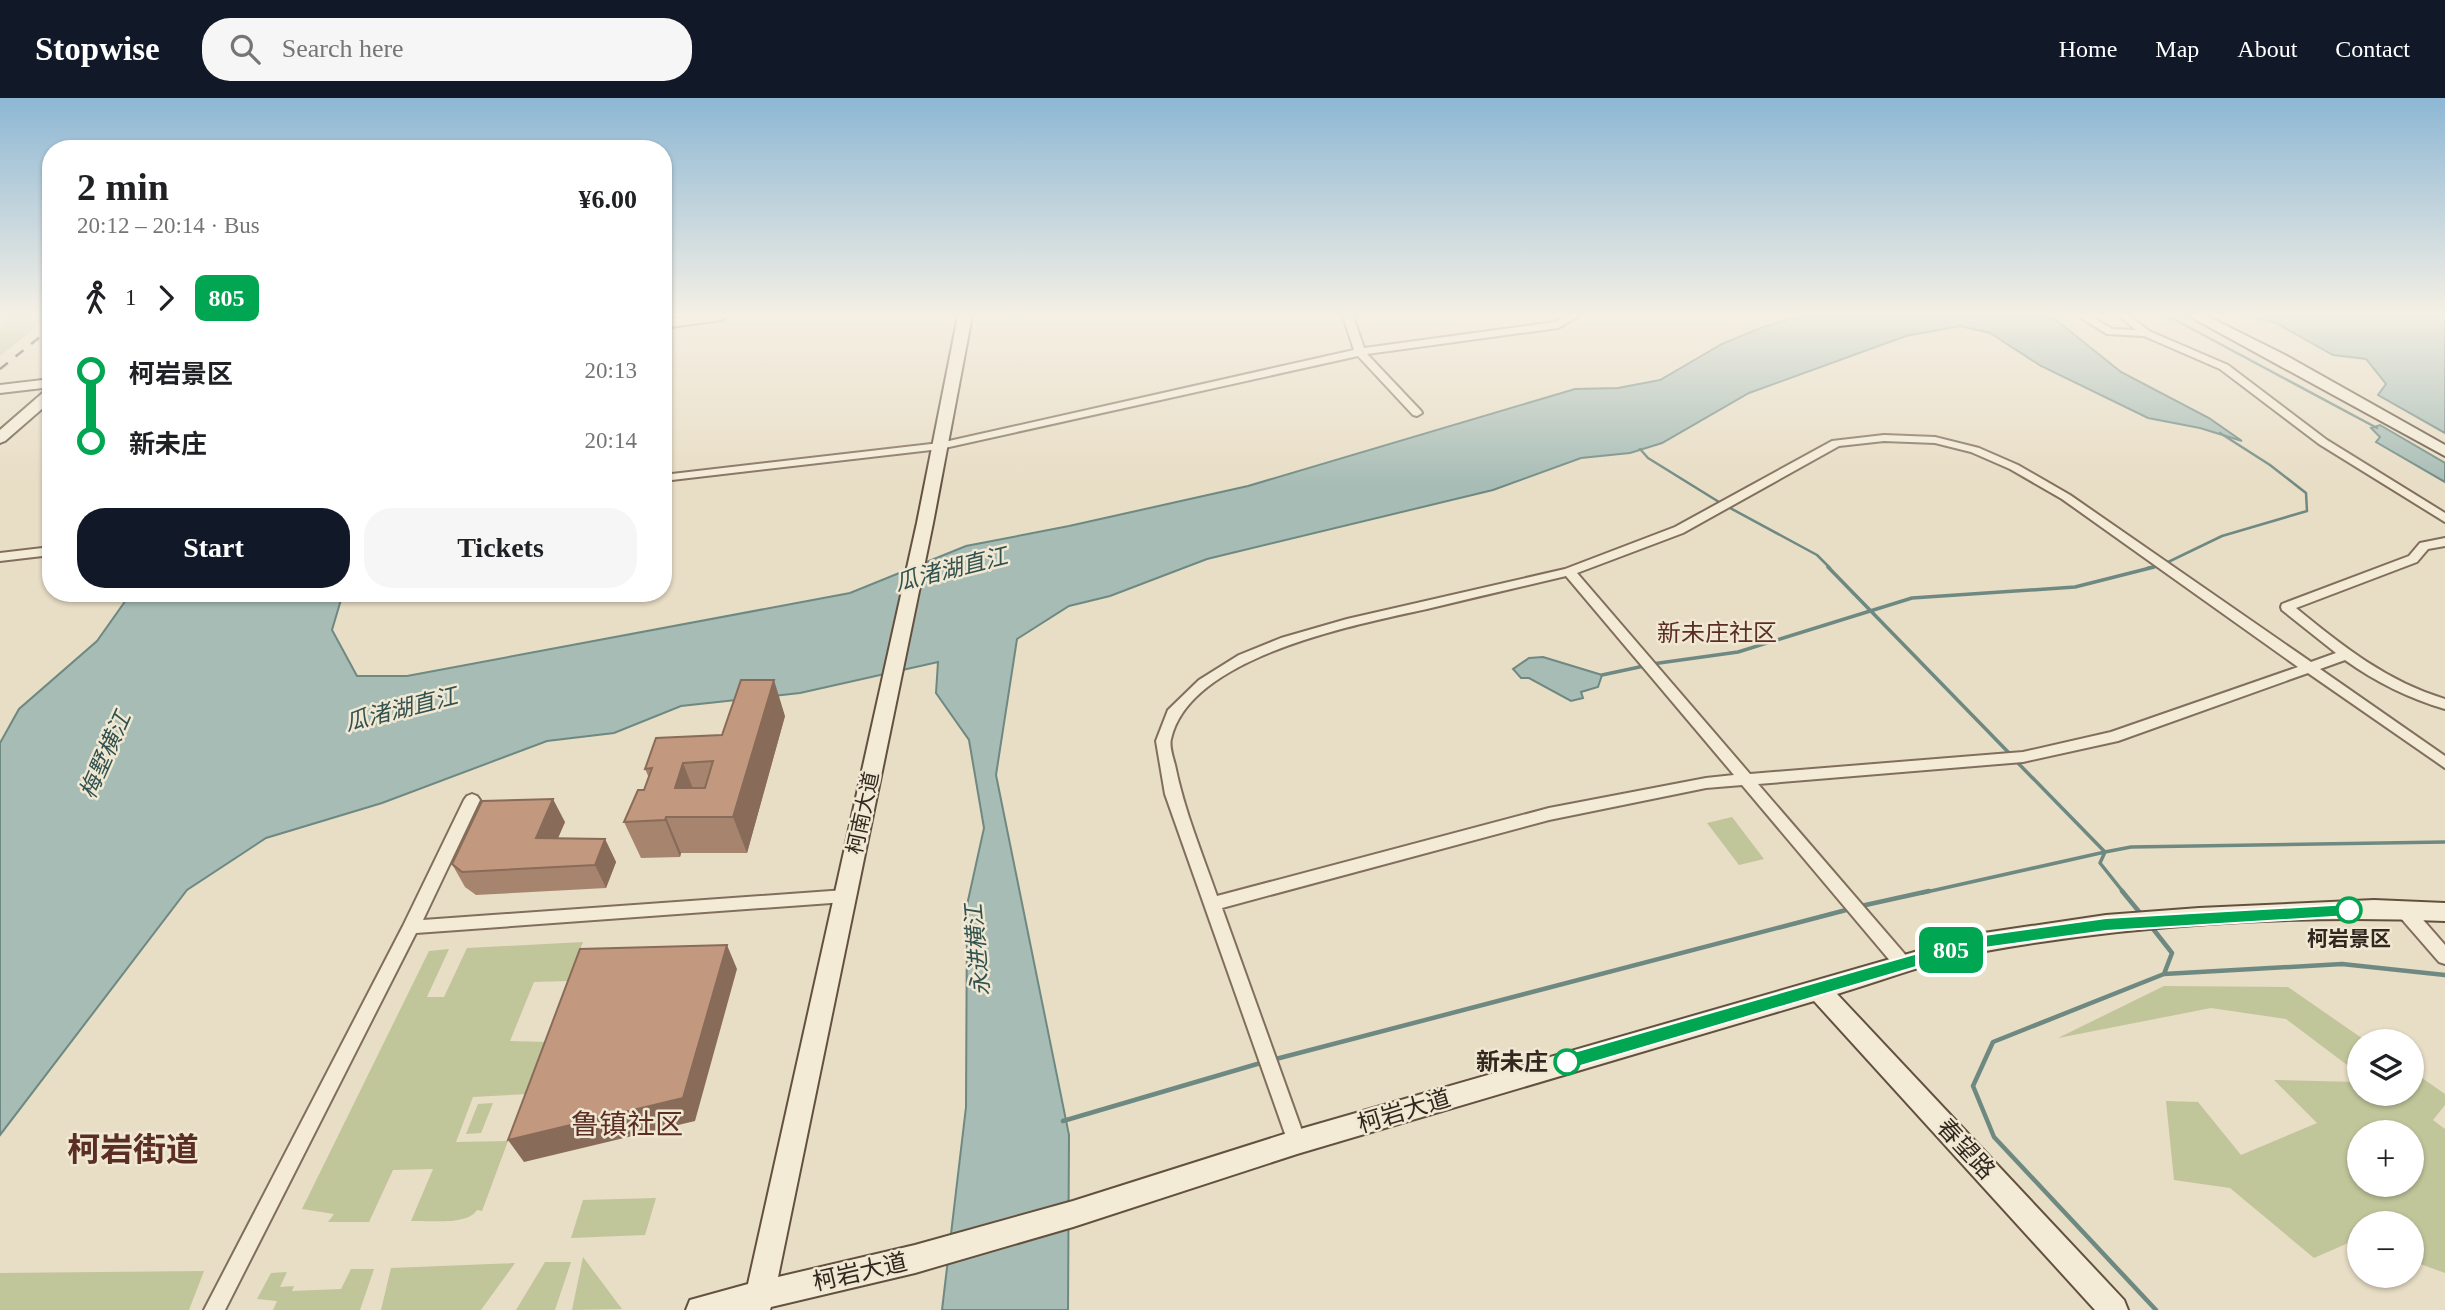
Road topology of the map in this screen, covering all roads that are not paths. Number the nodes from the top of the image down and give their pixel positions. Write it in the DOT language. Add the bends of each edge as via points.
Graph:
graph roads {
  1 [pos="954,373"];
  2 [pos="1268,373"];
  3 [pos="1380,373"];
  4 [pos="2231,373"];
  5 [pos="2306,373"];
  6 [pos="42,384"];
  7 [pos="0,389"];
  8 [pos="42,401"];
  9 [pos="1418,413"];
  10 [pos="0,438"];
  11 [pos="940,446"];
  12 [pos="2445,451"];
  13 [pos="672,477"];
  14 [pos="2445,517"];
  15 [pos="925,523"];
  16 [pos="2445,542"];
  17 [pos="42,552"];
  18 [pos="0,557"];
  19 [pos="1569,572"];
  20 [pos="2345,655"];
  21 [pos="2309,670"];
  22 [pos="2445,704"];
  23 [pos="2445,763"];
  24 [pos="1746,780"];
  25 [pos="472,800"];
  26 [pos="845,896"];
  27 [pos="1212,904"];
  28 [pos="2405,911"];
  29 [pos="2445,912"];
  30 [pos="411,927"];
  31 [pos="2445,957"];
  32 [pos="1903,964"];
  33 [pos="1817,988"];
  34 [pos="1297,1142"];
  35 [pos="758,1303"];
  36 [pos="214,1310"];
  37 [pos="700,1310"];
  38 [pos="2114,1310"];
  1 -- 11 [label="main road, 柯南大道"];
  2 -- 11 [label="street"];
  3 -- 9 [label="street"];
  4 -- 14 [label="street" via="2323,442"];
  5 -- 12 [label="street"];
  6 -- 7 [label="street"];
  8 -- 10 [label="street"];
  11 -- 13 [label="street"];
  11 -- 15 [label="main road, 柯南大道"];
  15 -- 26 [label="street, 柯南大道"];
  16 -- 20 [label="street" via="2424,546 2413,559 2287,607"];
  17 -- 18 [label="street"];
  19 -- 21 [label="street" via="1679,530 1836,443 1884,438 1935,440 1975,450 2066,497"];
  19 -- 24 [label="street"];
  19 -- 27 [label="street" via="1286,641 1244,658 1204,683 1175,710 1163,741 1173,794"];
  20 -- 21 [label="street"];
  20 -- 22 [label="street" via="2379,676"];
  21 -- 23 [label="street"];
  21 -- 24 [label="street" via="2113,737 2023,757"];
  24 -- 27 [label="street" via="1706,783 1549,814"];
  24 -- 32 [label="street"];
  25 -- 30 [label="street"];
  26 -- 30 [label="street"];
  26 -- 35 [label="street, 柯南大道"];
  27 -- 34 [label="street"];
  28 -- 29 [label="street, 柯岩大道"];
  28 -- 31 [label="street"];
  28 -- 32 [label="street, 柯岩大道" via="2199,917 2106,925 1977,943"];
  30 -- 36 [label="street"];
  32 -- 33 [label="street, 柯岩大道"];
  33 -- 34 [label="street, 柯岩大道"];
  33 -- 38 [label="street, 春望路"];
  34 -- 35 [label="street, 柯岩大道" via="1073,1214"];
  35 -- 37 [label="street, 柯岩大道"];
}
